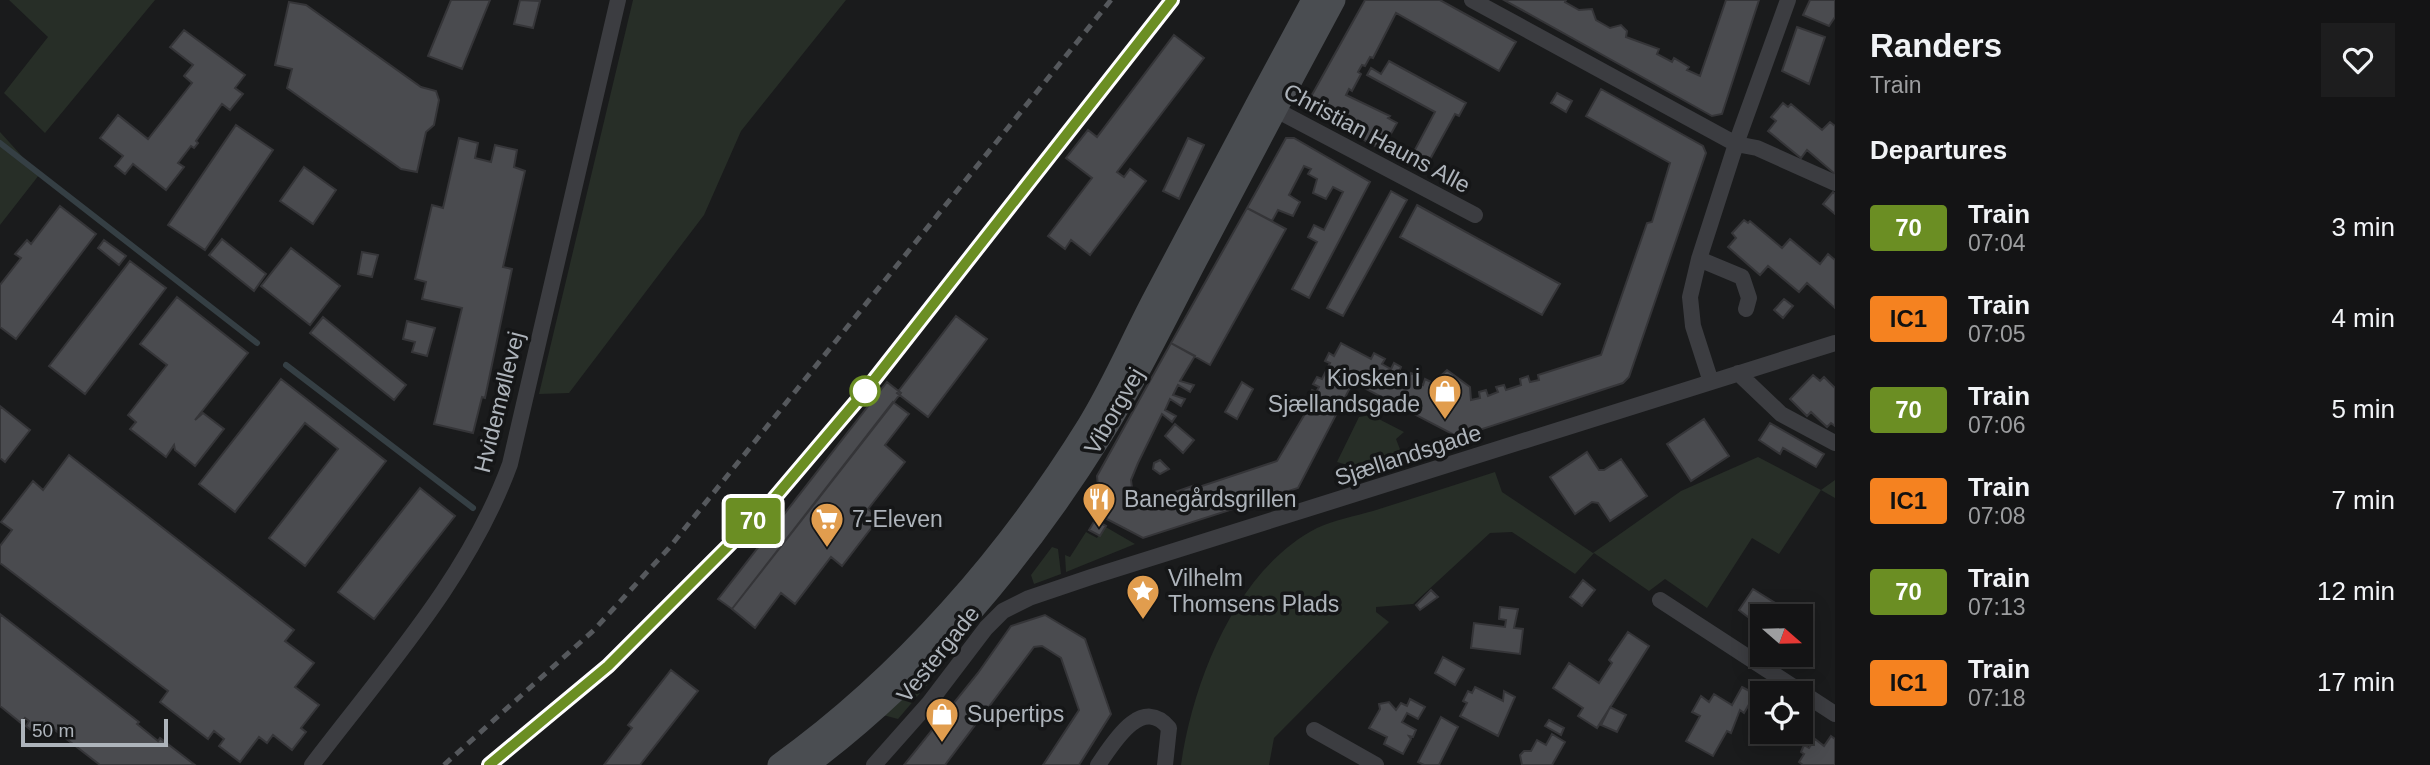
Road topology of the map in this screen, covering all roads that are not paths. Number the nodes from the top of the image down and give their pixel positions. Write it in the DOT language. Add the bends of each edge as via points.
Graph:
graph roads {
  1 [pos="618,0"];
  2 [pos="1313,0"];
  3 [pos="1334,0"];
  4 [pos="1472,0"];
  5 [pos="1788,0"];
  6 [pos="1267,105"];
  7 [pos="1736,144"];
  8 [pos="1835,183"];
  9 [pos="1475,215"];
  10 [pos="1699,259"];
  11 [pos="1746,309"];
  12 [pos="1835,343"];
  13 [pos="1738,373"];
  14 [pos="1711,382"];
  15 [pos="1835,443"];
  16 [pos="1091,577"];
  17 [pos="1660,600"];
  18 [pos="1835,714"];
  19 [pos="1314,730"];
  20 [pos="797,762"];
  21 [pos="312,765"];
  22 [pos="874,765"];
  23 [pos="1098,765"];
  24 [pos="1165,765"];
  25 [pos="1376,765"];
  1 -- 21 [label="street, Hvidemøllevej" via="510,464 496,502 472,550"];
  2 -- 6 [label="main road, Viborgvej"];
  3 -- 6 [label="main road, Viborgvej"];
  4 -- 7 [label="street"];
  5 -- 7 [label="street"];
  6 -- 9 [label="street, Christian Hauns Alle"];
  6 -- 20 [label="main road, Viborgvej" via="1119,406 1061,496 957,626 882,701"];
  7 -- 8 [label="street" via="1757,148"];
  7 -- 10 [label="street"];
  10 -- 11 [label="street" via="1742,277 1749,298"];
  10 -- 14 [label="street" via="1690,298 1693,326"];
  12 -- 13 [label="street, Sjællandsgade"];
  13 -- 14 [label="street, Sjællandsgade"];
  13 -- 15 [label="street" via="1781,414"];
  14 -- 16 [label="street, Sjællandsgade"];
  16 -- 22 [label="street, Vestergade" via="1003,611"];
  17 -- 18 [label="street"];
  19 -- 25 [label="street"];
  23 -- 24 [label="street" via="1122,729 1149,718 1169,727"];
}
